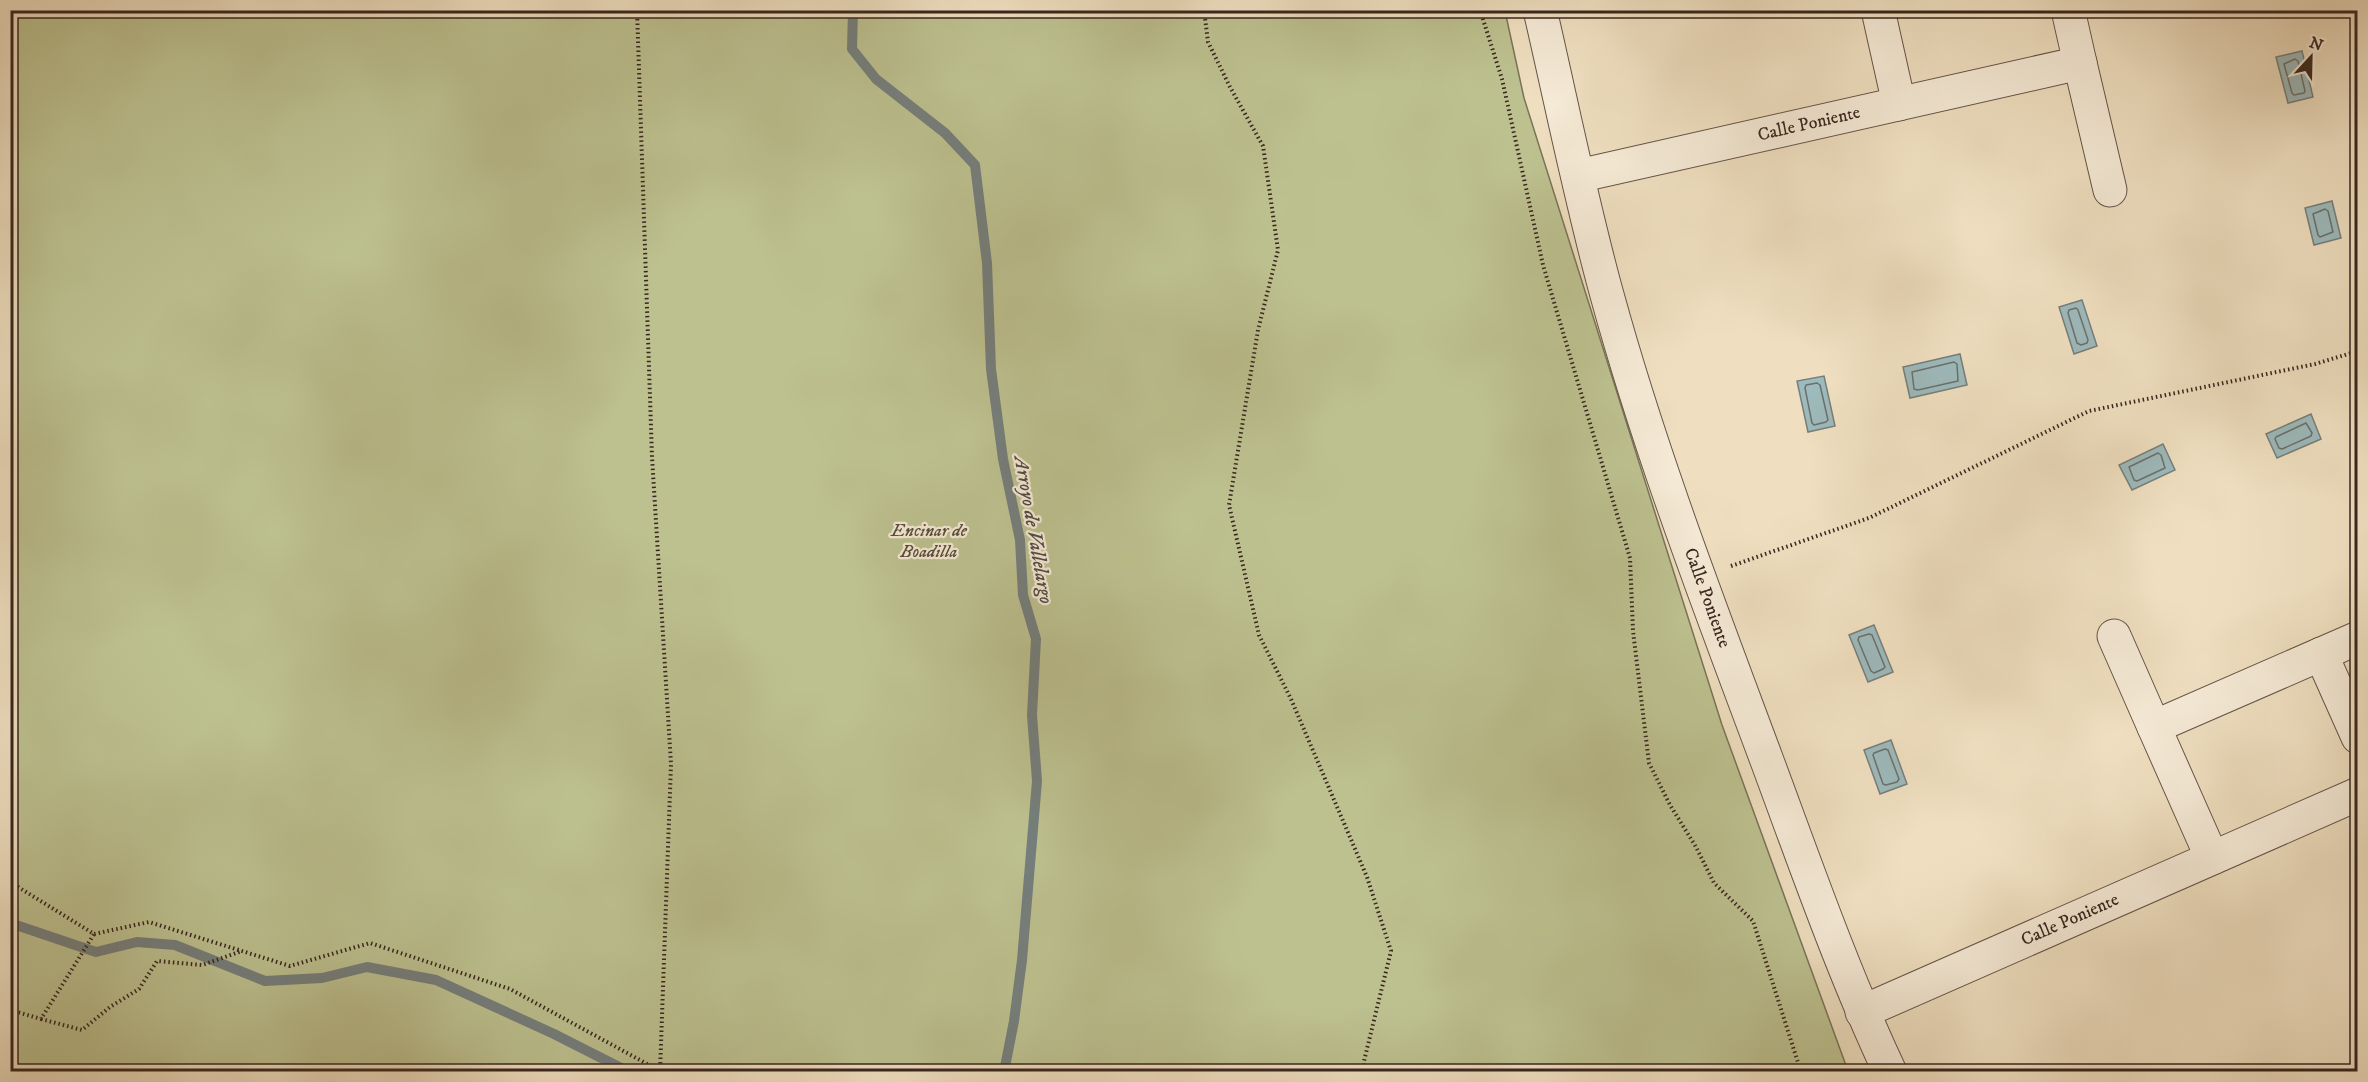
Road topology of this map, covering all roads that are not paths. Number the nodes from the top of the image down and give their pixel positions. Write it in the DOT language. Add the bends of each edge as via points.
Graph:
graph roads {
  1 [pos="1540,10"];
  2 [pos="1878,10"];
  3 [pos="2068,10"];
  4 [pos="2080,63"];
  5 [pos="1899,104"];
  6 [pos="1578,176"];
  7 [pos="2109,190"];
  8 [pos="2114,636"];
  9 [pos="2358,638"];
  10 [pos="2321,654"];
  11 [pos="2154,727"];
  12 [pos="2358,738"];
  13 [pos="2358,794"];
  14 [pos="2212,858"];
  15 [pos="1862,1012"];
  16 [pos="1890,1071"];
  1 -- 6 [label="street, Calle Poniente"];
  2 -- 5 [label="street"];
  3 -- 4 [label="street"];
  4 -- 5 [label="street, Calle Poniente"];
  4 -- 7 [label="street"];
  5 -- 6 [label="street, Calle Poniente"];
  6 -- 15 [label="street, Calle Poniente" via="1607,295 1641,407 1699,577"];
  8 -- 11 [label="street"];
  9 -- 10 [label="street"];
  10 -- 11 [label="street"];
  10 -- 12 [label="street"];
  11 -- 14 [label="street"];
  13 -- 14 [label="street, Calle Poniente"];
  14 -- 15 [label="street, Calle Poniente"];
  15 -- 16 [label="street, Calle Poniente"];
}
